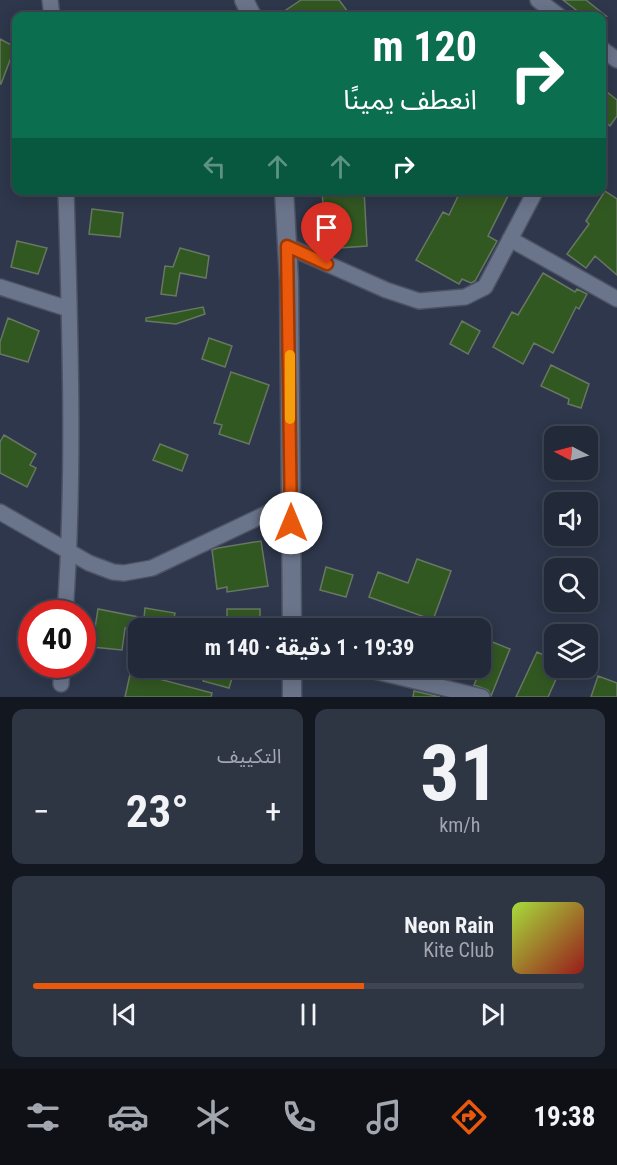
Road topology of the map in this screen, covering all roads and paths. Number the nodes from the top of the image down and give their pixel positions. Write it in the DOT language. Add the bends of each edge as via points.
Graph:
graph roads {
  1 [pos="538,0"];
  2 [pos="554,12"];
  3 [pos="66,195"];
  4 [pos="284,195"];
  5 [pos="533,195"];
  6 [pos="510,239"];
  7 [pos="287,246"];
  8 [pos="0,287"];
  9 [pos="617,299"];
  10 [pos="69,309"];
  11 [pos="291,502"];
  12 [pos="0,512"];
  13 [pos="69,552"];
  14 [pos="66,600"];
  15 [pos="292,618"];
  16 [pos="61,678"];
  17 [pos="292,678"];
  18 [pos="403,678"];
  19 [pos="61,684"];
  20 [pos="292,697"];
  21 [pos="482,697"];
  1 -- 2 [label="street"];
  3 -- 10 [label="street"];
  4 -- 7 [label="street"];
  5 -- 6 [label="street"];
  6 -- 7 [label="street" via="485,287 465,297 419,301"];
  6 -- 9 [label="street"];
  7 -- 11 [label="street"];
  8 -- 10 [label="street"];
  10 -- 13 [label="street"];
  11 -- 13 [label="street" via="137,572 113,572"];
  11 -- 15 [label="street"];
  12 -- 13 [label="street"];
  13 -- 14 [label="street"];
  16 -- 19 [label="street"];
  17 -- 20 [label="street"];
  18 -- 21 [label="street"];
}
